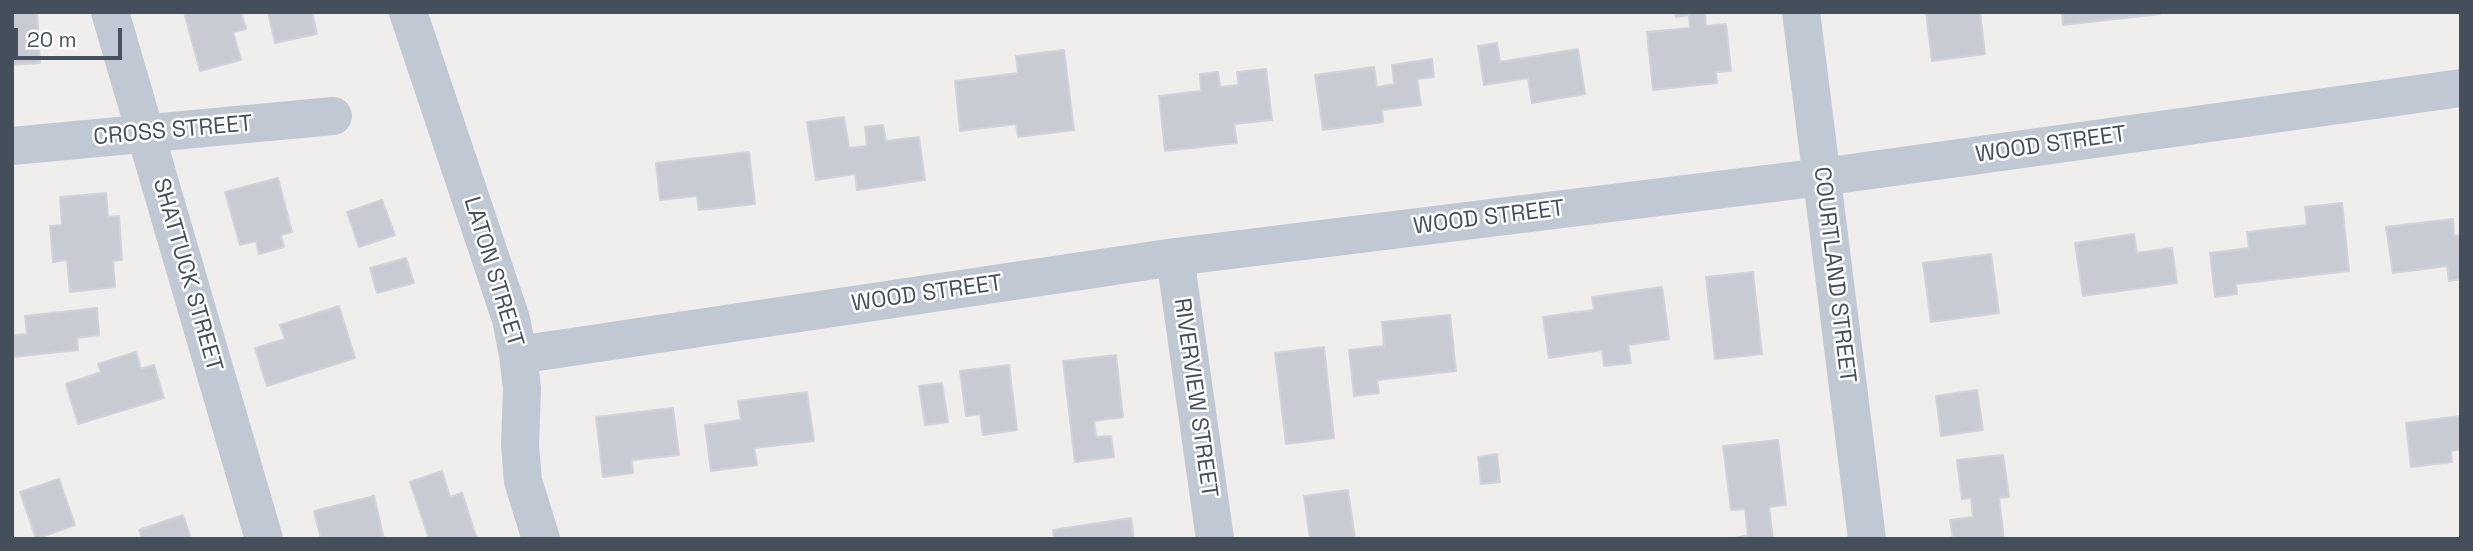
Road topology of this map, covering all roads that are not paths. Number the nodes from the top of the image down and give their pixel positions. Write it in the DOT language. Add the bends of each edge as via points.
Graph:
graph roads {
  1 [pos="110,12"];
  2 [pos="408,12"];
  3 [pos="1801,12"];
  4 [pos="2461,88"];
  5 [pos="333,116"];
  6 [pos="145,132"];
  7 [pos="12,146"];
  8 [pos="1822,177"];
  9 [pos="1175,257"];
  10 [pos="519,355"];
  11 [pos="264,539"];
  12 [pos="541,539"];
  13 [pos="1215,539"];
  14 [pos="1867,539"];
  1 -- 6 [label="street, SHATTUCK STREET"];
  2 -- 10 [label="street, LATON STREET"];
  3 -- 8 [label="street, COURTLAND STREET"];
  4 -- 8 [label="street, WOOD STREET"];
  5 -- 6 [label="street, CROSS STREET"];
  6 -- 7 [label="street, CROSS STREET"];
  6 -- 11 [label="street, SHATTUCK STREET"];
  8 -- 9 [label="street, WOOD STREET"];
  8 -- 14 [label="street, COURTLAND STREET"];
  9 -- 10 [label="street, WOOD STREET"];
  9 -- 13 [label="street, RIVERVIEW STREET"];
  10 -- 12 [label="street, LATON STREET" via="523,481"];
}
